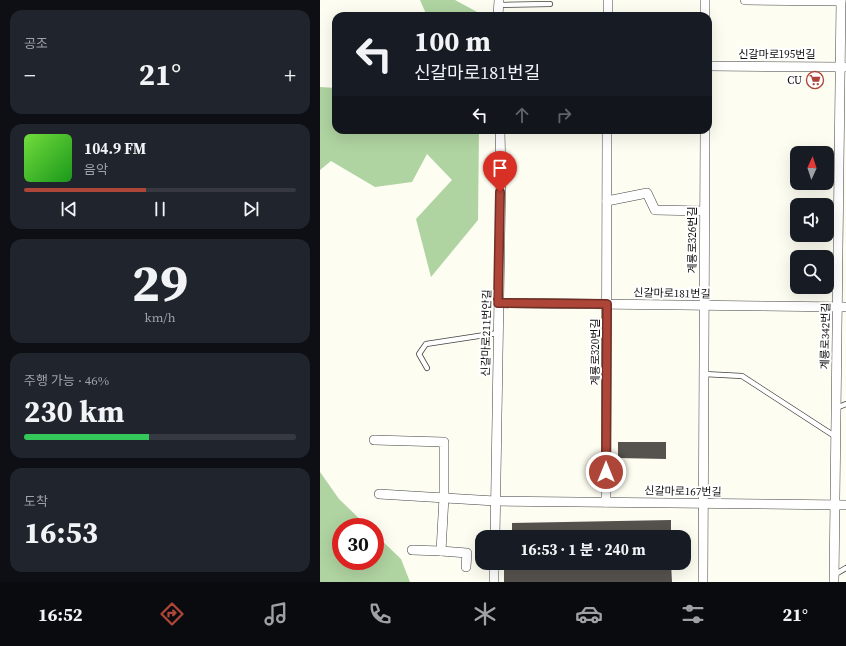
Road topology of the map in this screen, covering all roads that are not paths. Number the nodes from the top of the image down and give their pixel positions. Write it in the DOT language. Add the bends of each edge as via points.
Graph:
graph roads {
  1 [pos="608,0"];
  2 [pos="705,0"];
  3 [pos="745,0"];
  4 [pos="841,0"];
  5 [pos="498,2"];
  6 [pos="550,4"];
  7 [pos="608,12"];
  8 [pos="705,12"];
  9 [pos="712,66"];
  10 [pos="843,67"];
  11 [pos="500,134"];
  12 [pos="607,134"];
  13 [pos="705,134"];
  14 [pos="607,201"];
  15 [pos="704,211"];
  16 [pos="498,303"];
  17 [pos="607,304"];
  18 [pos="704,306"];
  19 [pos="842,307"];
  20 [pos="498,333"];
  21 [pos="427,368"];
  22 [pos="704,374"];
  23 [pos="846,404"];
  24 [pos="836,408"];
  25 [pos="836,437"];
  26 [pos="374,440"];
  27 [pos="380,494"];
  28 [pos="444,497"];
  29 [pos="495,501"];
  30 [pos="606,502"];
  31 [pos="704,503"];
  32 [pos="835,505"];
  33 [pos="846,505"];
  34 [pos="495,530"];
  35 [pos="412,550"];
  36 [pos="441,551"];
  37 [pos="466,567"];
  38 [pos="846,568"];
  39 [pos="494,570"];
  40 [pos="834,578"];
  41 [pos="494,582"];
  42 [pos="703,582"];
  1 -- 7 [label="street"];
  2 -- 8 [label="street"];
  3 -- 4 [label="street"];
  4 -- 10 [label="street, 계룡로342번길"];
  5 -- 6 [label="lane"];
  9 -- 10 [label="street, 신갈마로195번길"];
  10 -- 19 [label="street, 계룡로342번길"];
  11 -- 16 [label="street, 신갈마로211번안길"];
  12 -- 14 [label="street, 계룡로320번길"];
  13 -- 15 [label="street, 계룡로326번길"];
  14 -- 15 [label="street" via="647,193 655,210"];
  14 -- 17 [label="street, 계룡로320번길"];
  15 -- 18 [label="street, 계룡로326번길"];
  16 -- 17 [label="street, 신갈마로181번길"];
  16 -- 20 [label="street, 신갈마로211번안길"];
  17 -- 18 [label="street, 신갈마로181번길"];
  17 -- 30 [label="street, 계룡로320번길"];
  18 -- 19 [label="street, 신갈마로181번길"];
  18 -- 22 [label="street, 계룡로326번길"];
  19 -- 24 [label="street, 계룡로342번길"];
  20 -- 21 [label="lane" via="426,344 419,354"];
  20 -- 29 [label="street, 신갈마로211번안길"];
  22 -- 25 [label="lane" via="742,376"];
  22 -- 31 [label="street, 계룡로326번길"];
  23 -- 24 [label="lane"];
  24 -- 25 [label="street, 계룡로342번길"];
  25 -- 32 [label="street, 계룡로342번길"];
  26 -- 28 [label="street" via="444,442"];
  27 -- 28 [label="street, 신갈마로167번길"];
  28 -- 29 [label="street, 신갈마로167번길"];
  28 -- 36 [label="street"];
  29 -- 30 [label="street, 신갈마로167번길"];
  29 -- 34 [label="street, 신갈마로211번안길"];
  30 -- 31 [label="street, 신갈마로167번길"];
  31 -- 32 [label="street, 신갈마로167번길"];
  31 -- 42 [label="street, 계룡로326번길"];
  32 -- 33 [label="street, 신갈마로167번길"];
  32 -- 40 [label="street, 계룡로342번길"];
  35 -- 36 [label="street"];
  36 -- 37 [label="street" via="467,553"];
  38 -- 40 [label="lane, 계룡로342번길"];
  39 -- 41 [label="street"];
}
